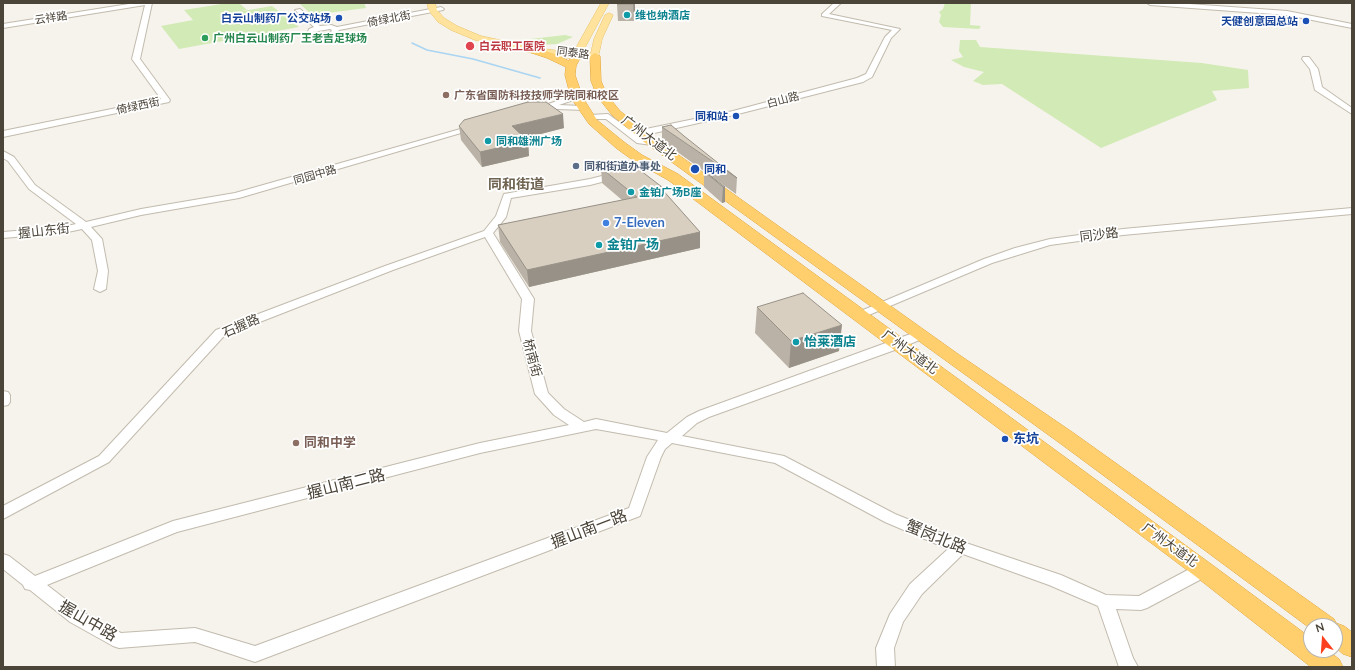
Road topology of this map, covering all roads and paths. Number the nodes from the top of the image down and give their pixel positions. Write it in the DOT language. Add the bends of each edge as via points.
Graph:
graph roads {
  1 [pos="146,3"];
  2 [pos="149,3"];
  3 [pos="605,3"];
  4 [pos="614,3"];
  5 [pos="838,3"];
  6 [pos="1150,3"];
  7 [pos="1213,3"];
  8 [pos="436,6"];
  9 [pos="298,10"];
  10 [pos="598,15"];
  11 [pos="609,15"];
  12 [pos="1352,25"];
  13 [pos="3,26"];
  14 [pos="319,28"];
  15 [pos="336,29"];
  16 [pos="587,38"];
  17 [pos="535,49"];
  18 [pos="595,56"];
  19 [pos="574,59"];
  20 [pos="1306,59"];
  21 [pos="576,96"];
  22 [pos="541,108"];
  23 [pos="582,108"];
  24 [pos="526,112"];
  25 [pos="1352,112"];
  26 [pos="589,117"];
  27 [pos="483,125"];
  28 [pos="3,134"];
  29 [pos="646,137"];
  30 [pos="3,154"];
  31 [pos="653,166"];
  32 [pos="1352,211"];
  33 [pos="85,226"];
  34 [pos="488,233"];
  35 [pos="3,235"];
  36 [pos="100,289"];
  37 [pos="881,306"];
  38 [pos="860,315"];
  39 [pos="920,335"];
  40 [pos="899,344"];
  41 [pos="3,395"];
  42 [pos="3,402"];
  43 [pos="582,427"];
  44 [pos="669,438"];
  45 [pos="3,513"];
  46 [pos="960,547"];
  47 [pos="3,560"];
  48 [pos="1203,570"];
  49 [pos="31,584"];
  50 [pos="1105,602"];
  51 [pos="1314,618"];
  52 [pos="1343,639"];
  53 [pos="1352,646"];
  54 [pos="255,654"];
  55 [pos="886,667"];
  56 [pos="1129,667"];
  57 [pos="1330,667"];
  1 -- 13 [label="street, 云祥路"];
  2 -- 28 [label="street, 倚绿西街" via="136,60 166,100"];
  3 -- 10 [label="main road"];
  4 -- 11 [label="main road, 广州大道北"];
  5 -- 29 [label="street, 白山路" via="824,15 897,29 888,38 874,67 864,79"];
  6 -- 12 [label="street" via="1287,13"];
  7 -- 12 [label="street" via="1273,7"];
  8 -- 15 [label="street, 倚绿北街"];
  8 -- 17 [label="main road" via="441,20 464,33 484,40"];
  9 -- 14 [label="street"];
  10 -- 11 [label="main road"];
  10 -- 16 [label="main road"];
  11 -- 18 [label="main road, 广州大道北" via="598,40"];
  14 -- 15 [label="street"];
  14 -- 15 [label="street" via="309,33 326,35 336,32"];
  16 -- 17 [label="main road" via="568,46"];
  16 -- 19 [label="main road"];
  17 -- 19 [label="highway" via="552,56"];
  18 -- 19 [label="main road, 同泰路"];
  18 -- 29 [label="highway, 广州大道北" via="596,81 602,96 616,113"];
  19 -- 21 [label="highway, 广州大道北" via="570,79"];
  20 -- 25 [label="street" via="1314,69 1318,88"];
  21 -- 22 [label="street"];
  21 -- 23 [label="highway, 广州大道北"];
  22 -- 23 [label="street"];
  22 -- 24 [label="street"];
  23 -- 26 [label="highway, 广州大道北"];
  26 -- 29 [label="street" via="608,116 640,141"];
  26 -- 31 [label="highway, 广州大道北" via="630,152"];
  27 -- 33 [label="street, 同园中路" via="262,190 141,212"];
  29 -- 37 [label="highway, 广州大道北"];
  30 -- 33 [label="street" via="11,159 32,187"];
  31 -- 34 [label="street" via="590,182 507,196 501,217"];
  31 -- 38 [label="highway, 广州大道北" via="673,177"];
  32 -- 37 [label="street, 同沙路" via="1123,232 1050,242 988,261"];
  33 -- 35 [label="street, 握山东街"];
  33 -- 36 [label="street" via="97,239 103,271"];
  34 -- 43 [label="street, 桥南街" via="528,299 525,331 542,394 559,412"];
  34 -- 45 [label="street, 石握路" via="220,333 104,459"];
  37 -- 38 [label="street, 同沙路"];
  37 -- 39 [label="highway, 广州大道北"];
  38 -- 40 [label="highway, 广州大道北"];
  39 -- 40 [label="street, 握山南一路"];
  39 -- 51 [label="highway, 广州大道北"];
  40 -- 44 [label="street, 握山南一路" via="704,414"];
  40 -- 48 [label="highway, 广州大道北"];
  41 -- 42 [label="street"];
  43 -- 44 [label="street, 握山南二路" via="596,424"];
  43 -- 49 [label="street, 握山南二路" via="480,448 173,527"];
  44 -- 46 [label="street, 蟹岗北路" via="779,459 890,518"];
  44 -- 54 [label="street, 握山南一路" via="660,446 654,457 635,512"];
  46 -- 50 [label="street, 蟹岗北路" via="1055,580"];
  46 -- 55 [label="street" via="916,589 896,619 886,648"];
  47 -- 49 [label="street, 握山中路"];
  48 -- 50 [label="street, 蟹岗北路" via="1141,603"];
  48 -- 57 [label="highway, 广州大道北"];
  49 -- 54 [label="street, 握山中路" via="76,618 119,641 195,636"];
  50 -- 56 [label="street"];
  52 -- 53 [label="highway"];
}
